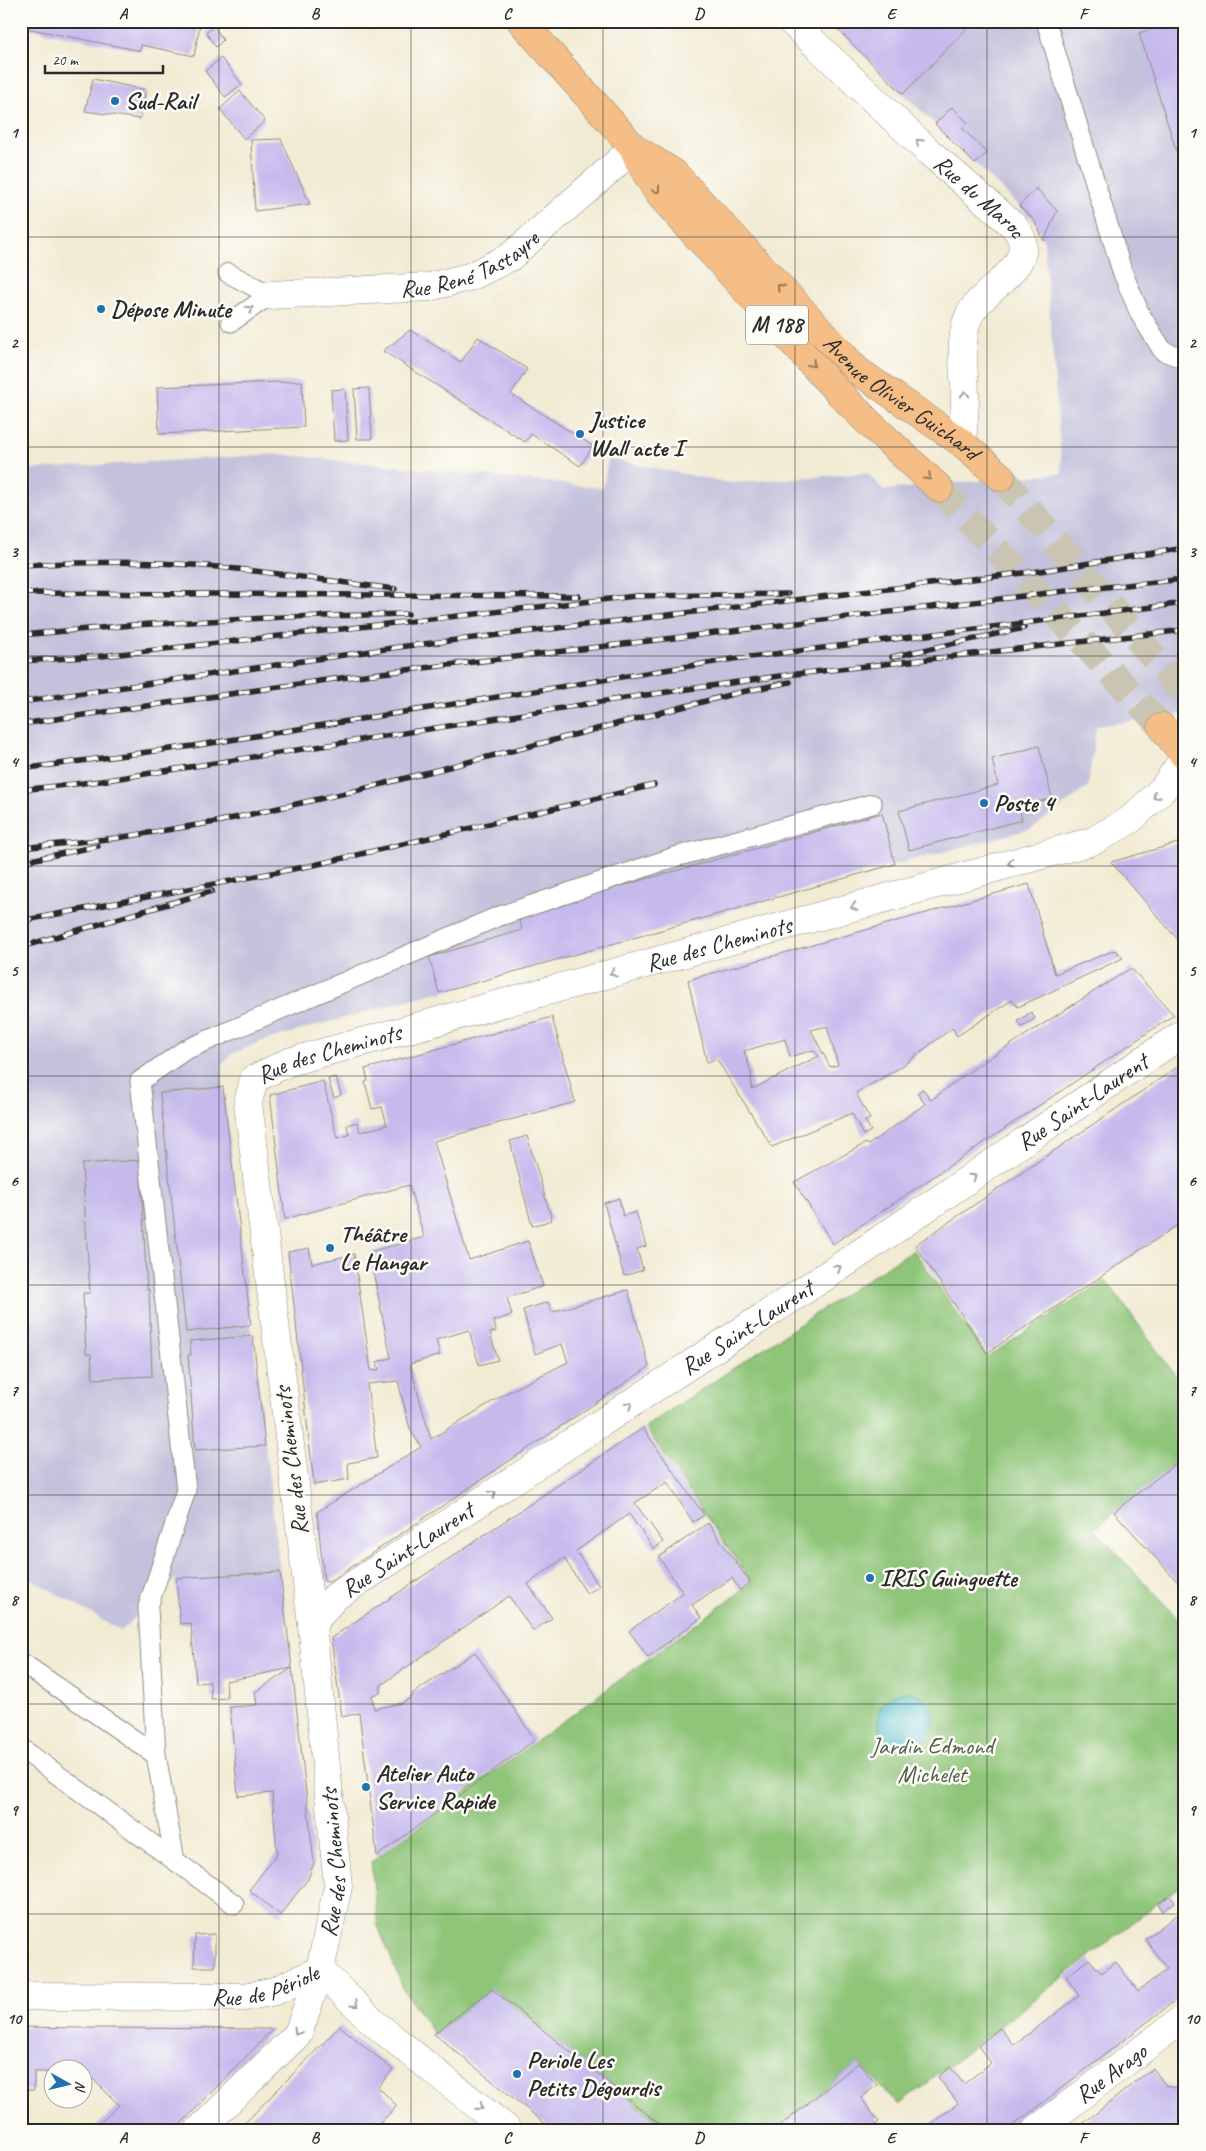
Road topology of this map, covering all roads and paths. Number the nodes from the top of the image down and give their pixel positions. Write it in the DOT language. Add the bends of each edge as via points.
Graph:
graph roads {
  1 [pos="521,21"];
  2 [pos="791,21"];
  3 [pos="1046,21"];
  4 [pos="634,148"];
  5 [pos="228,273"];
  6 [pos="270,295"];
  7 [pos="230,322"];
  8 [pos="1185,359"];
  9 [pos="962,443"];
  10 [pos="1002,477"];
  11 [pos="939,488"];
  12 [pos="1162,727"];
  13 [pos="1185,756"];
  14 [pos="872,804"];
  15 [pos="1185,1032"];
  16 [pos="312,1624"];
  17 [pos="21,1662"];
  18 [pos="21,1748"];
  19 [pos="156,1755"];
  20 [pos="175,1861"];
  21 [pos="234,1904"];
  22 [pos="320,1970"];
  23 [pos="21,1996"];
  24 [pos="1185,2017"];
  25 [pos="200,2130"];
  26 [pos="508,2130"];
  27 [pos="1036,2130"];
  1 -- 4 [label="main road, Avenue Olivier Guichard / M 188"];
  9 -- 2 [label="street, Rue du Maroc, one-way" via="965,330 969,315 1018,264 1023,256 1022,235"];
  3 -- 8 [label="lane" via="1122,271 1140,314 1163,351"];
  4 -- 6 [label="street, Rue René Tastayre" via="510,257 472,276 429,287"];
  9 -- 4 [label="main road, Avenue Olivier Guichard / M 188, one-way" via="858,371 674,174"];
  4 -- 11 [label="main road, Avenue Olivier Guichard / M 188, one-way" via="659,194 823,376"];
  5 -- 6 [label="lane"];
  7 -- 6 [label="lane, one-way"];
  9 -- 10 [label="main road, Avenue Olivier Guichard / M 188"];
  12 -- 13 [label="main road"];
  13 -- 16 [label="street, Rue des Cheminots, one-way" via="1163,789 1130,820 1093,841 289,1062 254,1080 248,1103"];
  14 -- 19 [label="lane" via="675,857 497,917 185,1050 140,1081 186,1490 148,1608"];
  16 -- 15 [label="street, Rue Saint-Laurent, one-way" via="335,1597 848,1262"];
  16 -- 22 [label="street, Rue des Cheminots" via="338,1886"];
  17 -- 19 [label="lane"];
  18 -- 20 [label="lane"];
  19 -- 20 [label="lane"];
  20 -- 21 [label="lane"];
  22 -- 23 [label="street, Rue de Périole" via="275,1991 244,1997"];
  22 -- 25 [label="street, Rue des Cheminots, one-way" via="298,2034"];
  22 -- 26 [label="street, Rue de Périole, one-way" via="374,2023"];
  24 -- 27 [label="street, Rue Arago"];
}
